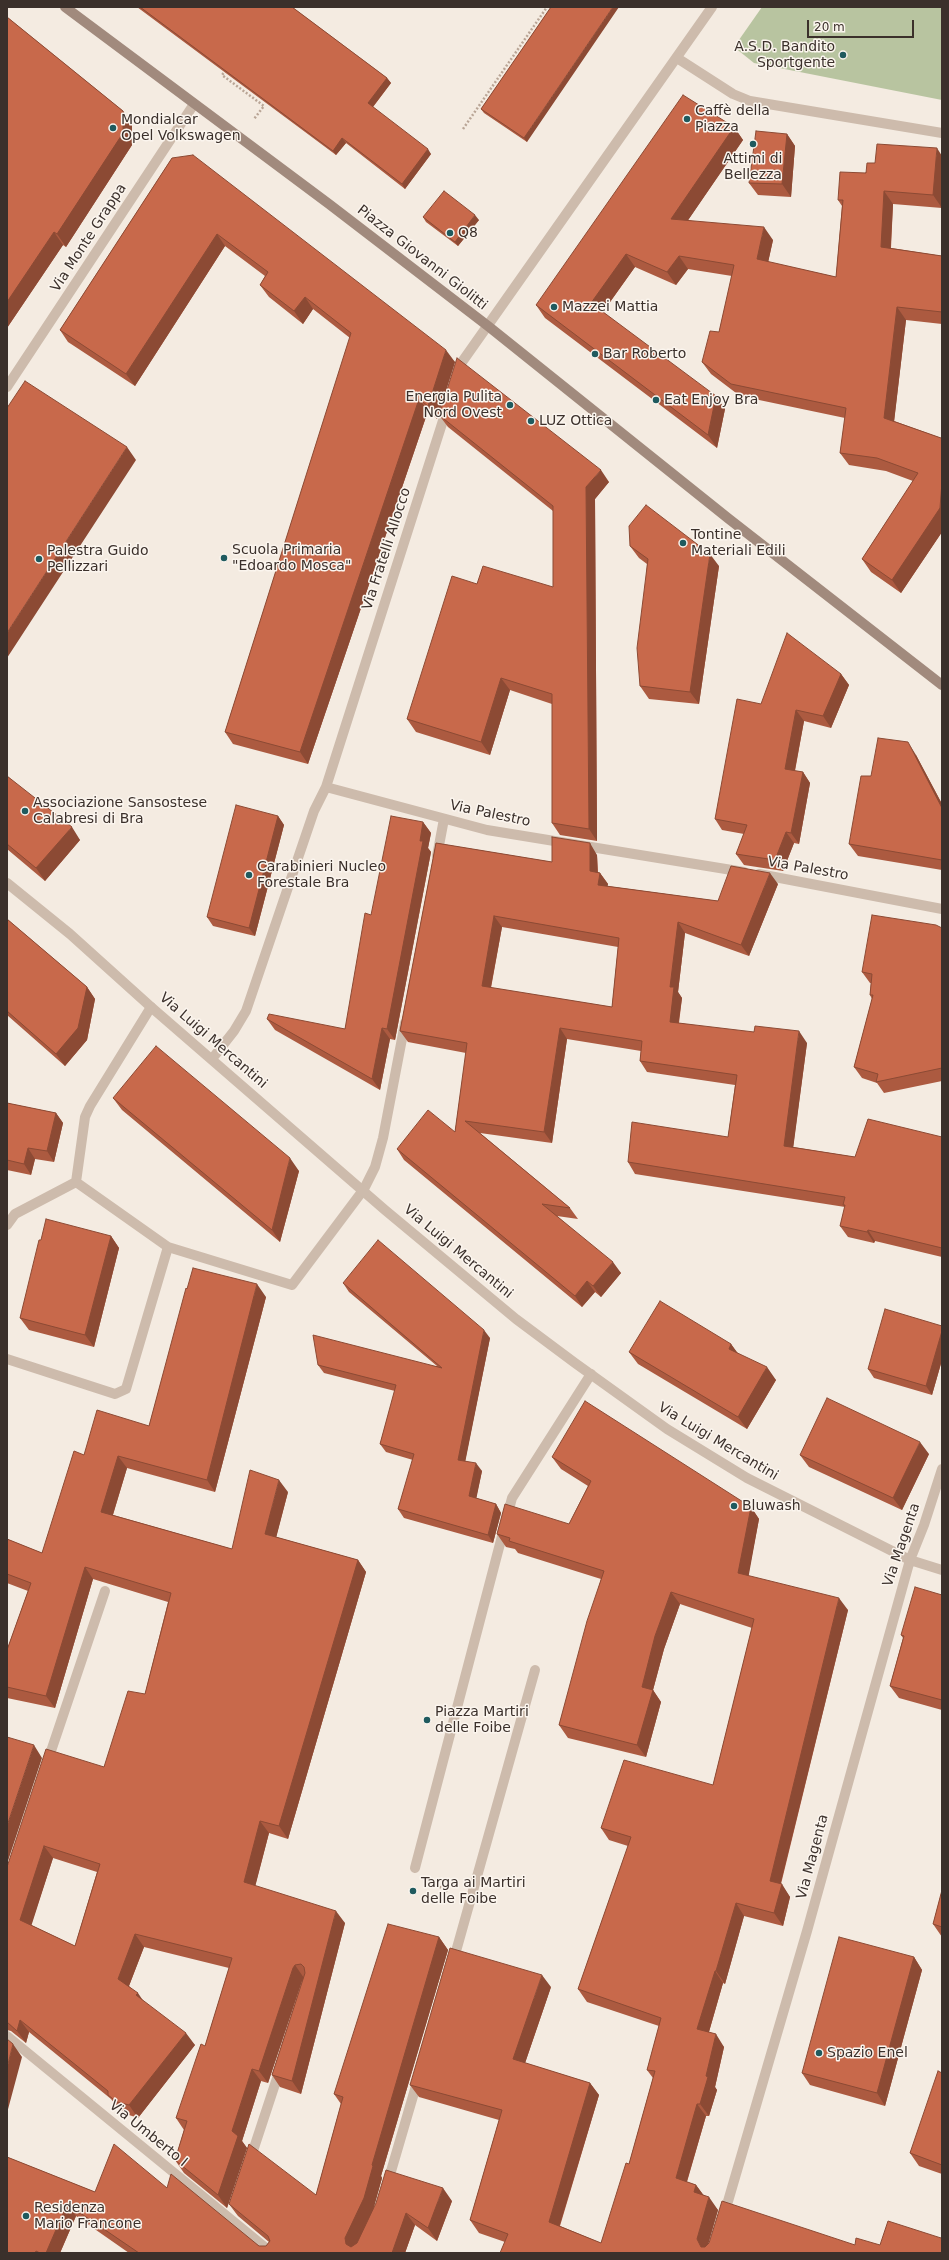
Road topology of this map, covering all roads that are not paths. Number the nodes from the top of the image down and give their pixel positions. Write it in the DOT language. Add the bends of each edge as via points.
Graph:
graph roads {
  1 [pos="65,7"];
  2 [pos="712,7"];
  3 [pos="677,58"];
  4 [pos="194,104"];
  5 [pos="942,133"];
  6 [pos="488,326"];
  7 [pos="455,384"];
  8 [pos="7,387"];
  9 [pos="450,399"];
  10 [pos="942,685"];
  11 [pos="326,788"];
  12 [pos="444,819"];
  13 [pos="435,865"];
  14 [pos="7,883"];
  15 [pos="942,909"];
  16 [pos="151,1007"];
  17 [pos="407,1013"];
  18 [pos="212,1059"];
  19 [pos="76,1182"];
  20 [pos="364,1189"];
  21 [pos="7,1225"];
  22 [pos="168,1247"];
  23 [pos="7,1359"];
  24 [pos="591,1374"];
  25 [pos="942,1469"];
  26 [pos="910,1560"];
  27 [pos="942,1570"];
  28 [pos="105,1591"];
  29 [pos="535,1670"];
  30 [pos="44,1772"];
  31 [pos="415,1868"];
  32 [pos="450,1972"];
  33 [pos="7,2036"];
  34 [pos="284,2057"];
  35 [pos="421,2070"];
  36 [pos="247,2167"];
  37 [pos="383,2198"];
  38 [pos="235,2204"];
  39 [pos="230,2219"];
  40 [pos="721,2224"];
  41 [pos="272,2253"];
  1 -- 4 [label="main road, Piazza Giovanni Giolitti"];
  2 -- 3 [label="street, Piazza Giovanni Giolitti"];
  3 -- 5 [label="street" via="733,94 750,101"];
  3 -- 6 [label="street, Piazza Giovanni Giolitti"];
  4 -- 6 [label="main road, Piazza Giovanni Giolitti"];
  4 -- 8 [label="street, Via Monte Grappa"];
  6 -- 7 [label="street" via="462,362"];
  6 -- 10 [label="main road"];
  9 -- 11 [label="street, Via Fratelli Allocco"];
  11 -- 12 [label="street, Via Palestro"];
  11 -- 18 [label="street" via="314,811 246,1011"];
  12 -- 13 [label="street"];
  12 -- 15 [label="street, Via Palestro" via="487,830 801,881"];
  14 -- 16 [label="street, Via Luigi Mercantini" via="70,934"];
  16 -- 18 [label="street, Via Luigi Mercantini"];
  16 -- 19 [label="street" via="85,1117"];
  17 -- 20 [label="street" via="383,1138"];
  18 -- 20 [label="street, Via Luigi Mercantini"];
  19 -- 21 [label="street" via="15,1214"];
  19 -- 22 [label="street"];
  20 -- 22 [label="street" via="292,1284"];
  20 -- 24 [label="street, Via Luigi Mercantini" via="385,1210 516,1319"];
  22 -- 23 [label="street" via="126,1389 115,1394"];
  24 -- 26 [label="street, Via Luigi Mercantini" via="667,1429 747,1478"];
  24 -- 31 [label="street" via="512,1498"];
  25 -- 26 [label="street, Via Magenta"];
  26 -- 27 [label="street, Via Luigi Mercantini"];
  26 -- 40 [label="street, Via Magenta" via="807,1931"];
  28 -- 30 [label="street"];
  29 -- 32 [label="street"];
  33 -- 39 [label="street, Via Umberto I"];
  34 -- 36 [label="street"];
  35 -- 37 [label="street"];
  38 -- 39 [label="street"];
  39 -- 41 [label="street, Via Umberto I"];
}
